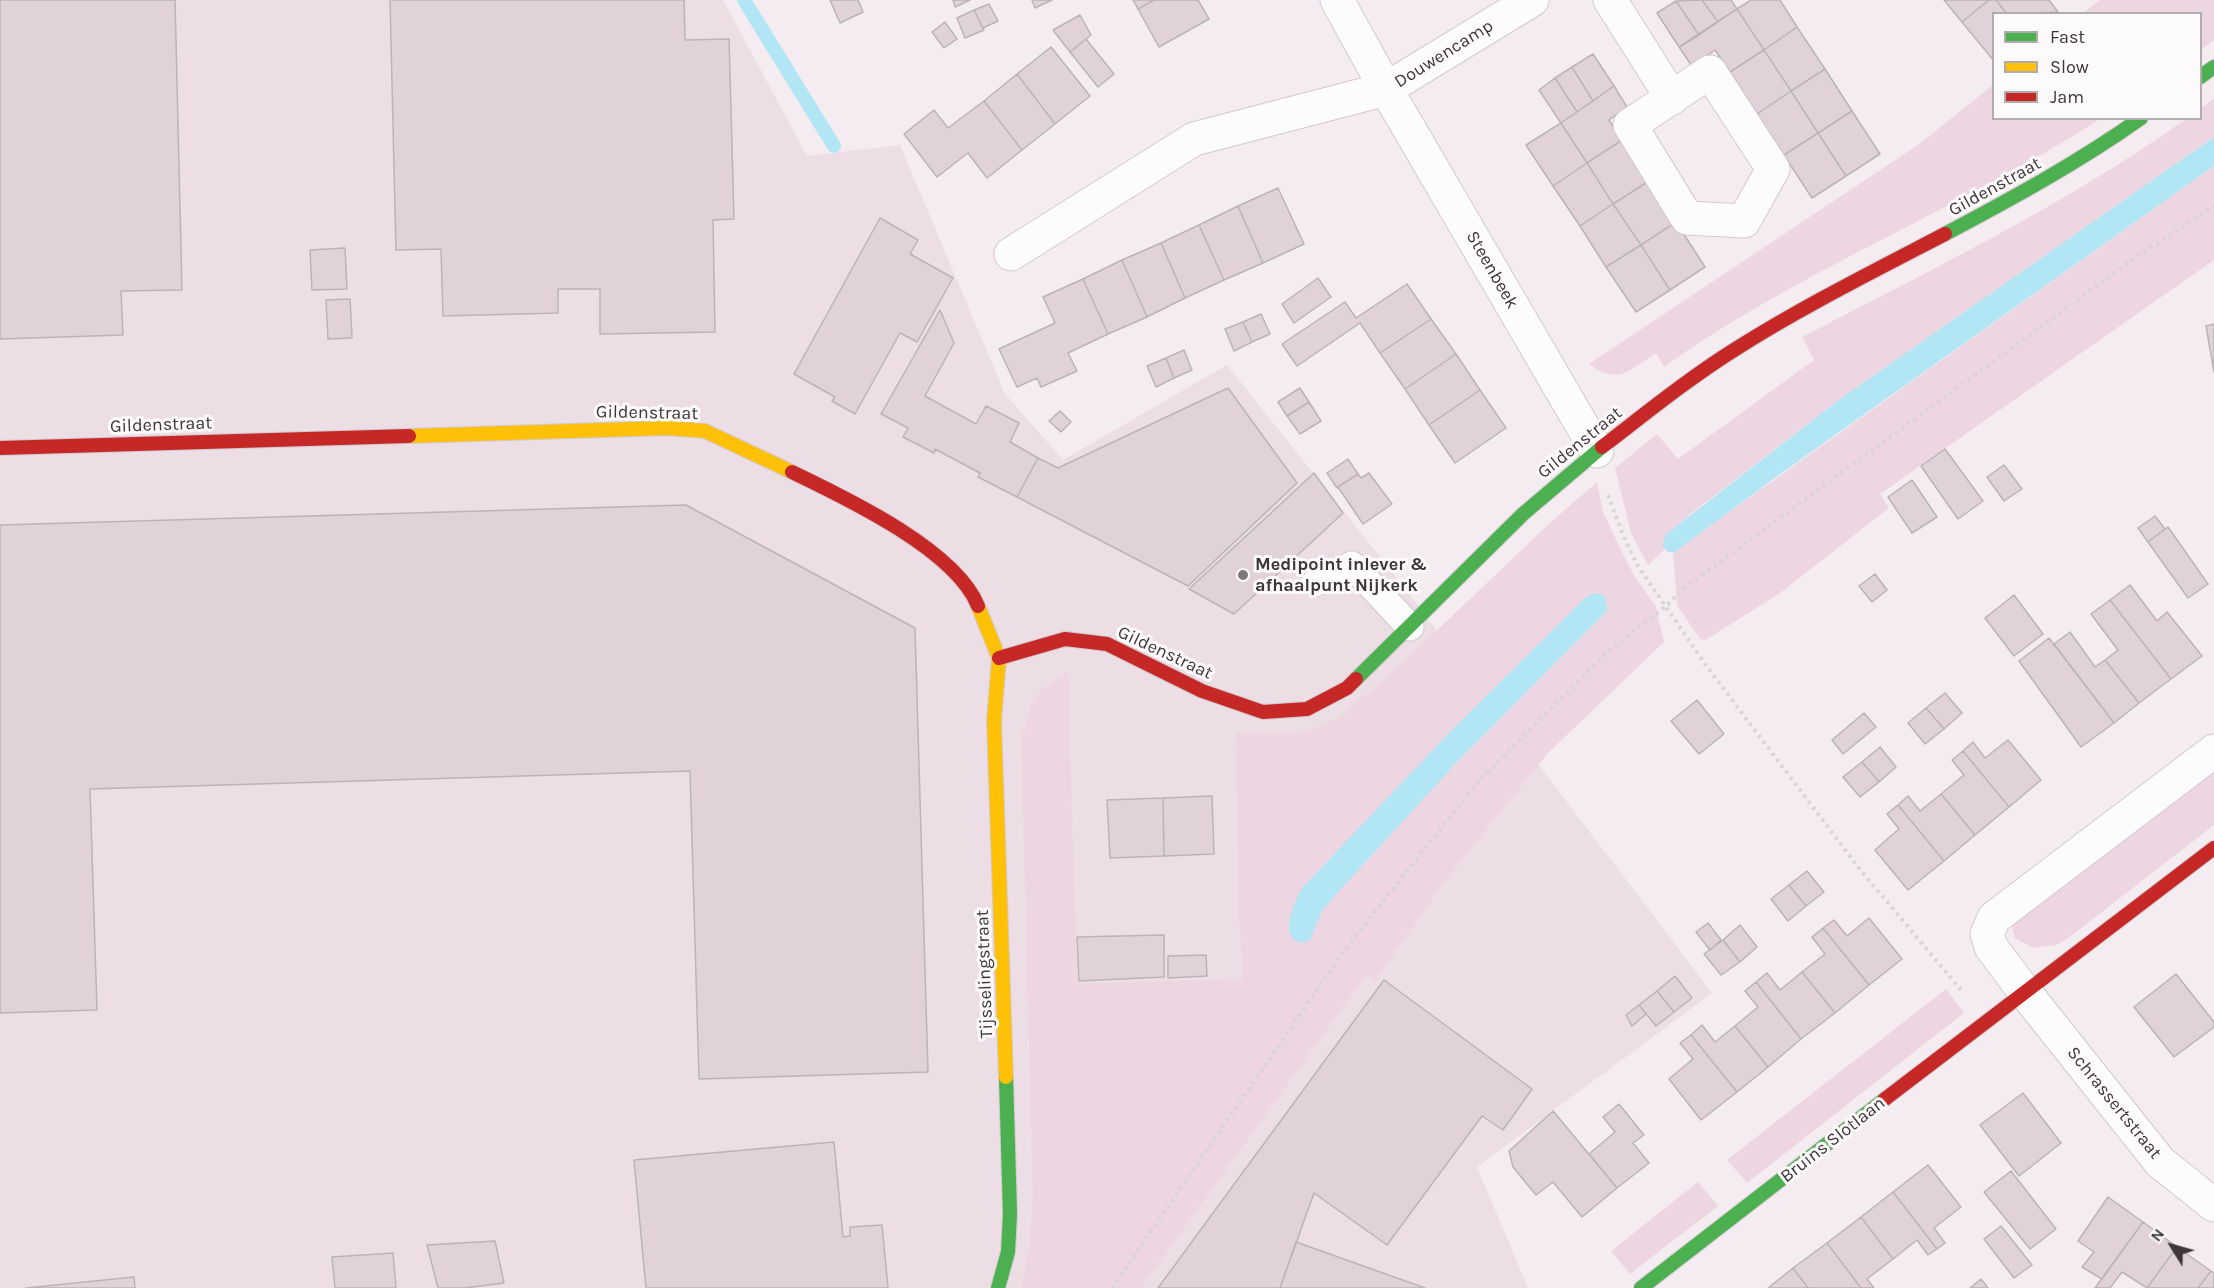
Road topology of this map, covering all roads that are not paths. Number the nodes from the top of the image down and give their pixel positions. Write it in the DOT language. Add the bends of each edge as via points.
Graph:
graph roads {
  1 [pos="1337,0"];
  2 [pos="1532,0"];
  3 [pos="1610,0"];
  4 [pos="1386,89"];
  5 [pos="1672,98"];
  6 [pos="2138,120"];
  7 [pos="1011,254"];
  8 [pos="0,448"];
  9 [pos="1598,451"];
  10 [pos="1315,584"];
  11 [pos="1410,627"];
  12 [pos="999,658"];
  13 [pos="2214,751"];
  14 [pos="2214,848"];
  15 [pos="2024,991"];
  16 [pos="2214,1205"];
  17 [pos="998,1288"];
  18 [pos="1641,1288"];
  1 -- 4 [label="street, Steenbeek"];
  2 -- 4 [label="street, Douwencamp"];
  3 -- 5 [label="street"];
  4 -- 7 [label="street" via="1194,139"];
  4 -- 9 [label="street, Steenbeek"];
  5 -- 5 [label="street" via="1710,72 1773,170 1744,221 1687,218 1630,124"];
  6 -- 9 [label="street, Gildenstraat" via="2029,189 1732,351"];
  8 -- 12 [label="street, Gildenstraat" via="668,428 705,431 867,509 937,556 973,593"];
  9 -- 11 [label="street, Gildenstraat" via="1523,514"];
  10 -- 11 [label="lane" via="1352,565"];
  11 -- 12 [label="street, Gildenstraat" via="1347,688 1307,709 1296,710 1263,712 1202,692 1107,644 1065,639"];
  12 -- 17 [label="street, Tijsselingstraat" via="994,721 1010,1214 1008,1252"];
  13 -- 15 [label="street" via="1994,918 1987,934 1991,947"];
  14 -- 15 [label="street, Bruins Slotlaan"];
  15 -- 16 [label="street, Schrassertstraat" via="2160,1162"];
  15 -- 18 [label="street, Bruins Slotlaan"];
}
